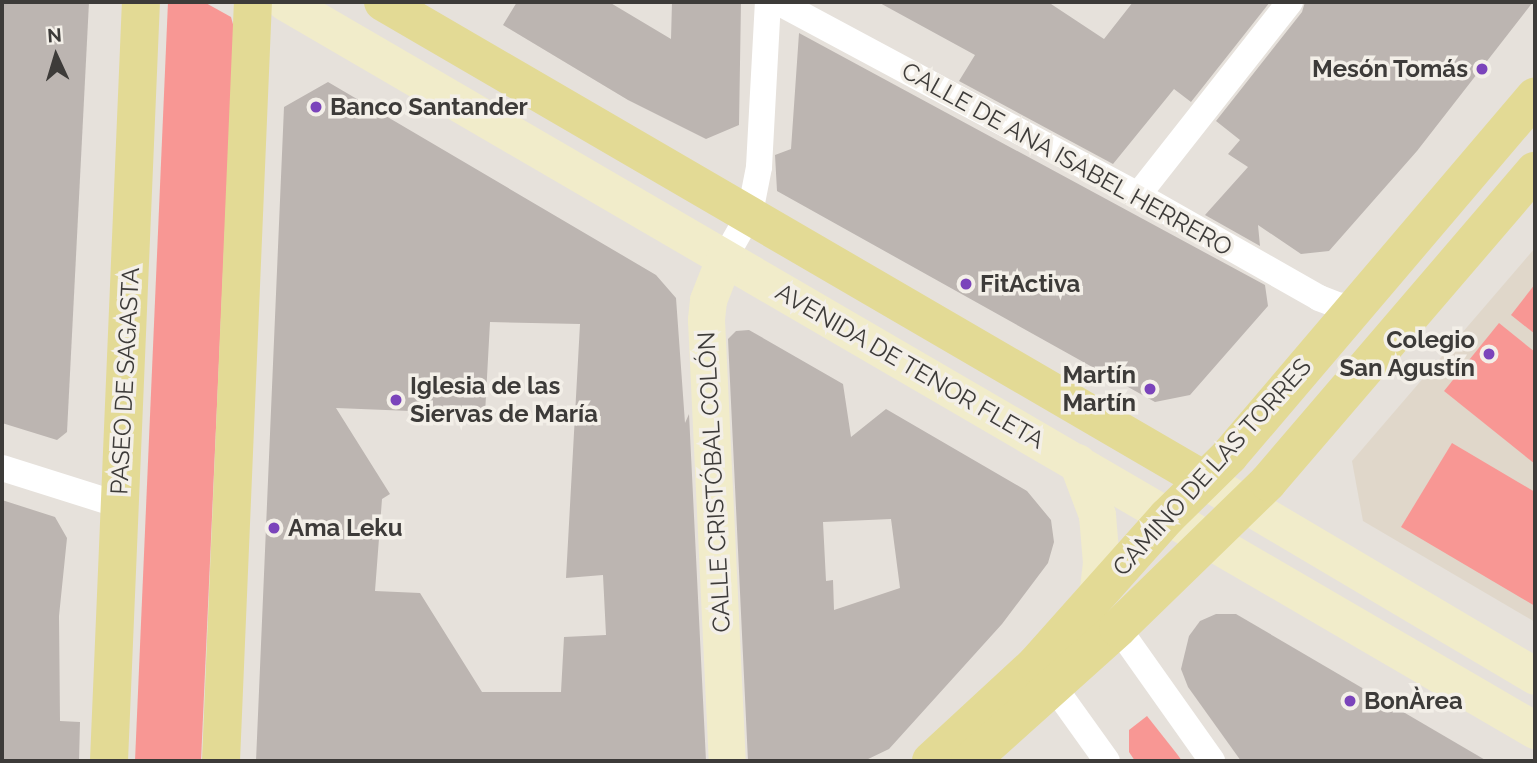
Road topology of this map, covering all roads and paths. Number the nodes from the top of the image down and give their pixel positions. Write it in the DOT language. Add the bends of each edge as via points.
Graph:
graph roads {
  1 [pos="141,2"];
  2 [pos="253,2"];
  3 [pos="285,2"];
  4 [pos="383,2"];
  5 [pos="768,2"];
  6 [pos="778,2"];
  7 [pos="1290,2"];
  8 [pos="1535,97"];
  9 [pos="1535,171"];
  10 [pos="1138,195"];
  11 [pos="750,213"];
  12 [pos="724,259"];
  13 [pos="1358,304"];
  14 [pos="1077,462"];
  15 [pos="2,468"];
  16 [pos="1204,480"];
  17 [pos="118,505"];
  18 [pos="1245,505"];
  19 [pos="1167,517"];
  20 [pos="1208,541"];
  21 [pos="1097,594"];
  22 [pos="1118,628"];
  23 [pos="1046,675"];
  24 [pos="1535,676"];
  25 [pos="1535,730"];
  26 [pos="109,761"];
  27 [pos="221,761"];
  28 [pos="727,761"];
  29 [pos="932,761"];
  30 [pos="970,761"];
  31 [pos="1107,761"];
  32 [pos="1212,761"];
  1 -- 17 [label="main road, PASEO DE SAGASTA"];
  2 -- 27 [label="main road"];
  3 -- 12 [label="main road, AVENIDA DE TENOR FLETA"];
  4 -- 11 [label="main road, AVENIDA DE TENOR FLETA"];
  5 -- 11 [label="street, CALLE CRISTÓBAL COLÓN" via="759,167"];
  6 -- 10 [label="street, CALLE DE ANA ISABEL HERRERO"];
  7 -- 10 [label="street"];
  8 -- 13 [label="main road, CAMINO DE LAS TORRES"];
  9 -- 18 [label="main road, CAMINO DE LAS TORRES"];
  10 -- 13 [label="street, CALLE DE ANA ISABEL HERRERO" via="1319,298 1340,306"];
  11 -- 12 [label="street, CALLE CRISTÓBAL COLÓN"];
  11 -- 16 [label="main road, AVENIDA DE TENOR FLETA"];
  12 -- 14 [label="main road, AVENIDA DE TENOR FLETA"];
  12 -- 28 [label="main road, CALLE CRISTÓBAL COLÓN" via="708,300 706,320"];
  13 -- 16 [label="main road, CAMINO DE LAS TORRES"];
  14 -- 19 [label="main road, AVENIDA DE TENOR FLETA"];
  14 -- 21 [label="main road" via="1097,515 1101,546"];
  15 -- 17 [label="street"];
  16 -- 18 [label="main road, AVENIDA DE TENOR FLETA"];
  16 -- 19 [label="main road, CAMINO DE LAS TORRES"];
  17 -- 26 [label="main road, PASEO DE SAGASTA"];
  18 -- 20 [label="main road, CAMINO DE LAS TORRES"];
  18 -- 24 [label="main road, AVENIDA DE TENOR FLETA"];
  19 -- 20 [label="main road, AVENIDA DE TENOR FLETA"];
  19 -- 21 [label="main road, CAMINO DE LAS TORRES"];
  20 -- 22 [label="main road, CAMINO DE LAS TORRES"];
  20 -- 25 [label="main road, AVENIDA DE TENOR FLETA"];
  21 -- 23 [label="main road, CAMINO DE LAS TORRES"];
  22 -- 23 [label="main road, CAMINO DE LAS TORRES"];
  22 -- 32 [label="street"];
  23 -- 29 [label="main road, CAMINO DE LAS TORRES"];
  23 -- 30 [label="main road, CAMINO DE LAS TORRES"];
  23 -- 31 [label="street"];
}
